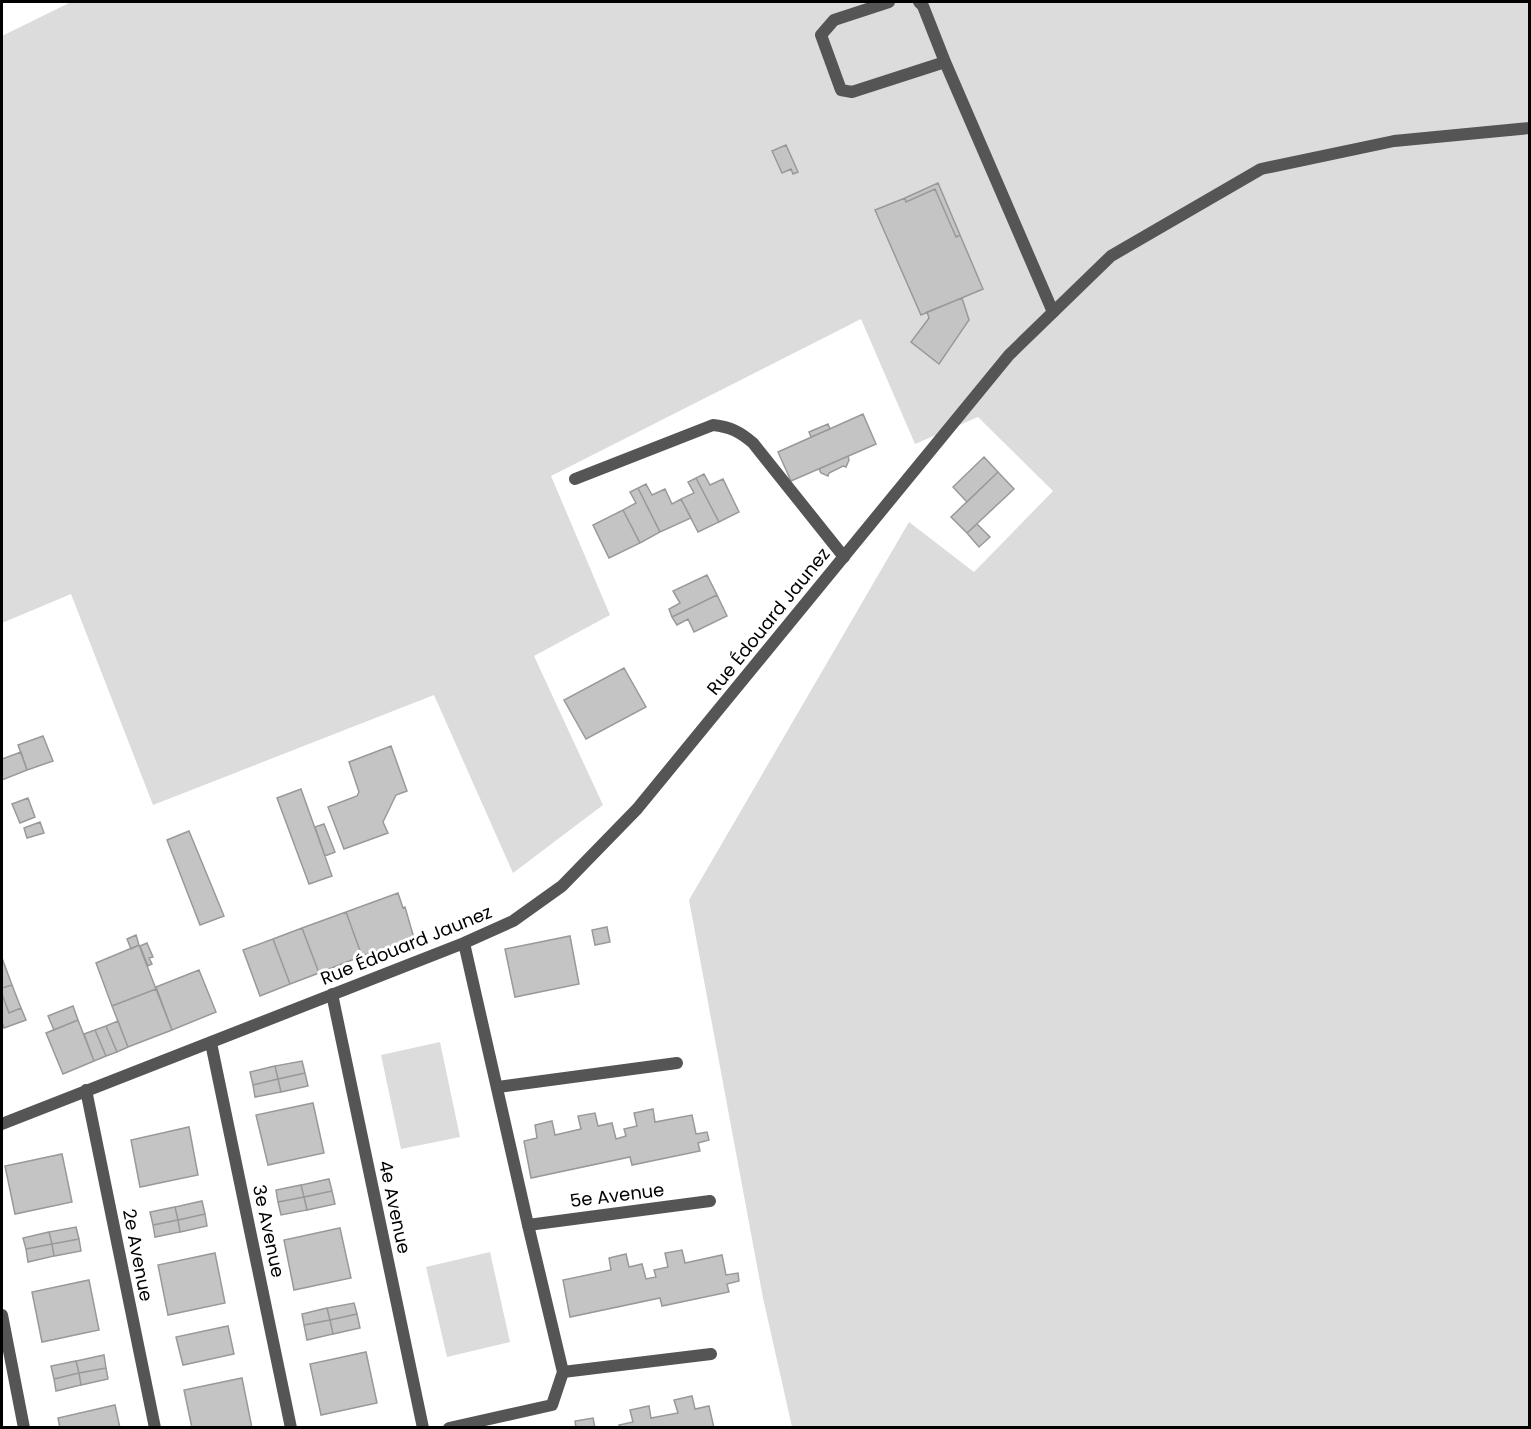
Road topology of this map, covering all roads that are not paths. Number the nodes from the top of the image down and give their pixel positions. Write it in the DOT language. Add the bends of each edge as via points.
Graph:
graph roads {
  1 [pos="889,2"];
  2 [pos="919,2"];
  3 [pos="945,62"];
  4 [pos="1530,128"];
  5 [pos="1053,312"];
  6 [pos="575,479"];
  7 [pos="844,557"];
  8 [pos="464,943"];
  9 [pos="332,994"];
  10 [pos="211,1042"];
  11 [pos="677,1063"];
  12 [pos="498,1087"];
  13 [pos="86,1090"];
  14 [pos="2,1124"];
  15 [pos="710,1202"];
  16 [pos="528,1225"];
  17 [pos="2,1315"];
  18 [pos="711,1354"];
  19 [pos="563,1372"];
  20 [pos="24,1428"];
  21 [pos="155,1428"];
  22 [pos="291,1428"];
  23 [pos="423,1428"];
  24 [pos="449,1428"];
  1 -- 3 [label="street" via="834,20 821,35 840,90 852,92"];
  2 -- 3 [label="street"];
  3 -- 5 [label="street"];
  4 -- 5 [label="street, Rue Édouard Jaunez" via="1395,141 1260,169 1111,256"];
  5 -- 7 [label="street, Rue Édouard Jaunez" via="1009,356"];
  6 -- 7 [label="street" via="713,425 728,427 753,443"];
  7 -- 8 [label="street, Rue Édouard Jaunez" via="637,809 562,886 513,921"];
  8 -- 9 [label="street, Rue Édouard Jaunez"];
  8 -- 12 [label="street"];
  9 -- 10 [label="street, Rue Édouard Jaunez"];
  9 -- 23 [label="street, 4e Avenue"];
  10 -- 13 [label="street, Rue Édouard Jaunez"];
  10 -- 22 [label="street, 3e Avenue"];
  11 -- 12 [label="street"];
  12 -- 16 [label="street"];
  13 -- 14 [label="street, Rue Édouard Jaunez"];
  13 -- 21 [label="street, 2e Avenue"];
  15 -- 16 [label="street, 5e Avenue"];
  16 -- 19 [label="street"];
  17 -- 20 [label="street"];
  18 -- 19 [label="street"];
  19 -- 24 [label="street" via="552,1405"];
}
